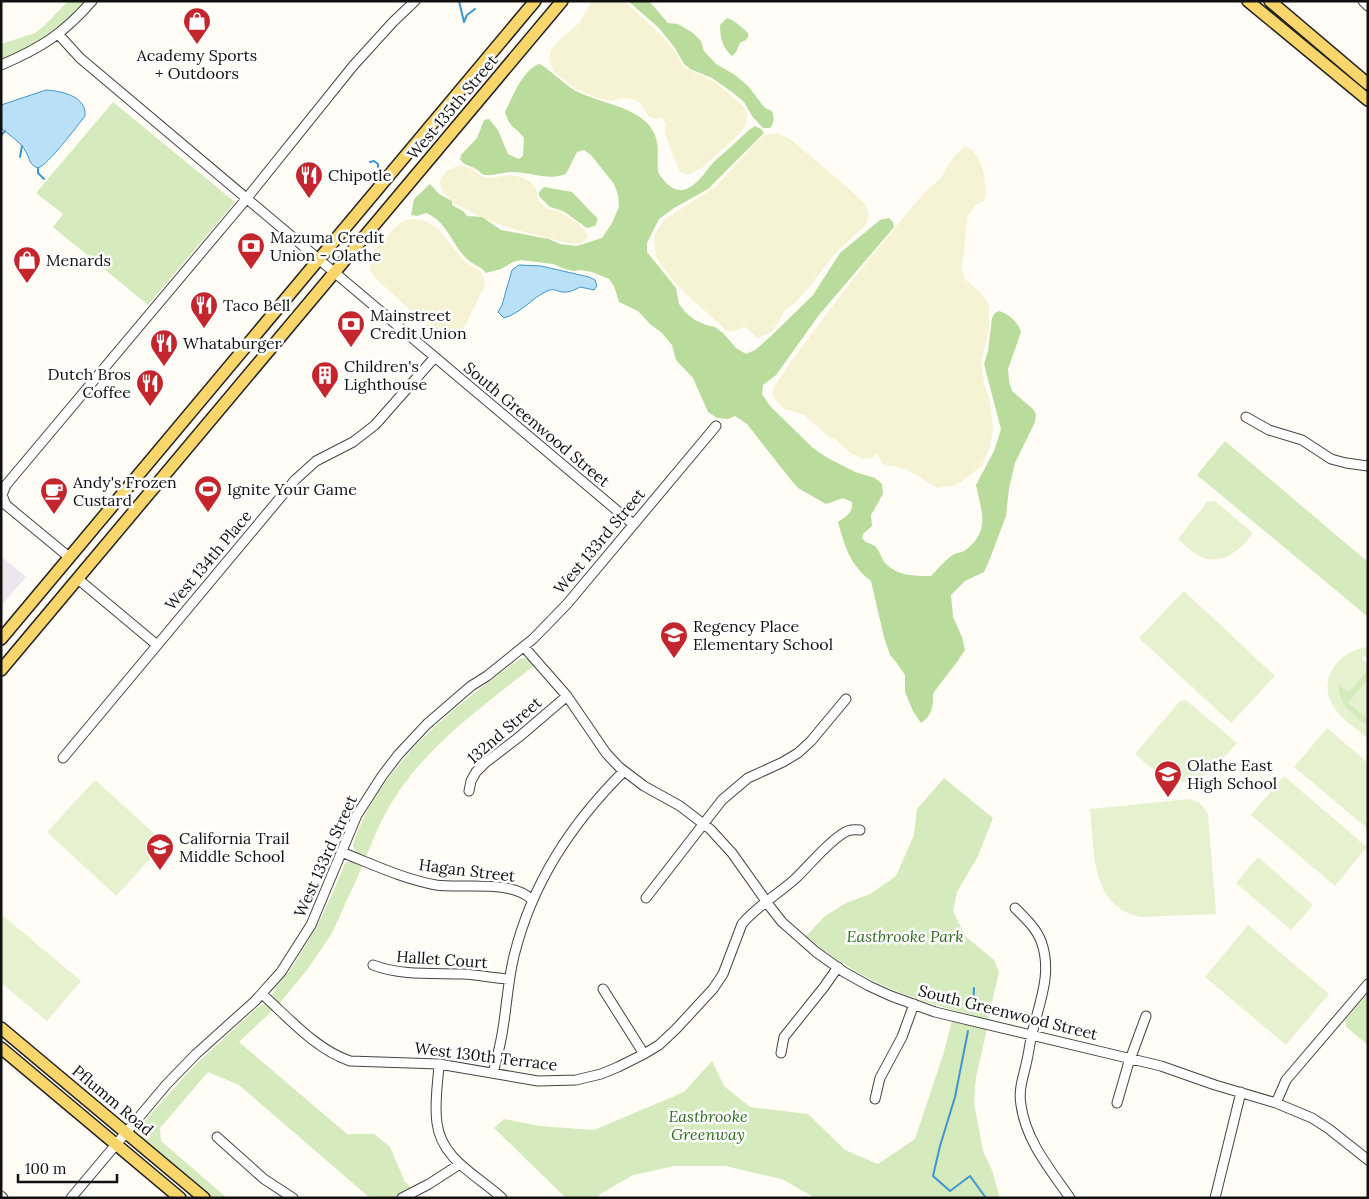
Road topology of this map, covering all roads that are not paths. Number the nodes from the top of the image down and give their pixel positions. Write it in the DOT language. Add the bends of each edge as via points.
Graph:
graph roads {
  1 [pos="92,1"];
  2 [pos="415,1"];
  3 [pos="535,1"];
  4 [pos="562,1"];
  5 [pos="1248,1"];
  6 [pos="1270,1"];
  7 [pos="1363,1"];
  8 [pos="1368,6"];
  9 [pos="59,35"];
  10 [pos="1,65"];
  11 [pos="1368,84"];
  12 [pos="1368,100"];
  13 [pos="247,198"];
  14 [pos="319,260"];
  15 [pos="335,273"];
  16 [pos="434,357"];
  17 [pos="1246,416"];
  18 [pos="716,426"];
  19 [pos="1368,466"];
  20 [pos="633,524"];
  21 [pos="69,558"];
  22 [pos="78,579"];
  23 [pos="1,639"];
  24 [pos="157,645"];
  25 [pos="524,646"];
  26 [pos="1,670"];
  27 [pos="567,696"];
  28 [pos="846,699"];
  29 [pos="63,758"];
  30 [pos="624,771"];
  31 [pos="469,791"];
  32 [pos="704,824"];
  33 [pos="860,830"];
  34 [pos="341,852"];
  35 [pos="646,898"];
  36 [pos="532,900"];
  37 [pos="766,902"];
  38 [pos="1015,908"];
  39 [pos="373,965"];
  40 [pos="838,967"];
  41 [pos="510,979"];
  42 [pos="1368,984"];
  43 [pos="603,989"];
  44 [pos="262,994"];
  45 [pos="914,1004"];
  46 [pos="1146,1016"];
  47 [pos="1,1028"];
  48 [pos="1032,1034"];
  49 [pos="1,1048"];
  50 [pos="781,1053"];
  51 [pos="644,1054"];
  52 [pos="1131,1058"];
  53 [pos="439,1064"];
  54 [pos="493,1073"];
  55 [pos="1241,1092"];
  56 [pos="875,1099"];
  57 [pos="1117,1103"];
  58 [pos="1276,1103"];
  59 [pos="126,1132"];
  60 [pos="217,1137"];
  61 [pos="116,1144"];
  62 [pos="1368,1160"];
  63 [pos="460,1164"];
  64 [pos="71,1198"];
  65 [pos="180,1198"];
  66 [pos="204,1198"];
  67 [pos="293,1198"];
  68 [pos="402,1198"];
  69 [pos="502,1198"];
  70 [pos="1070,1198"];
  71 [pos="1215,1198"];
  1 -- 9 [label="street"];
  2 -- 13 [label="street" via="353,66"];
  3 -- 14 [label="main road, West 135th Street"];
  4 -- 15 [label="main road, West 135th Street"];
  5 -- 12 [label="main road"];
  6 -- 11 [label="main road"];
  7 -- 8 [label="street"];
  9 -- 10 [label="street"];
  9 -- 13 [label="street, South Greenwood Street" via="80,58"];
  13 -- 14 [label="street, South Greenwood Street"];
  13 -- 21 [label="street" via="6,485 2,495 6,505"];
  14 -- 15 [label="street, South Greenwood Street"];
  14 -- 21 [label="main road, West 135th Street"];
  15 -- 16 [label="street, South Greenwood Street"];
  15 -- 22 [label="main road, West 135th Street"];
  16 -- 20 [label="street, South Greenwood Street"];
  16 -- 24 [label="street, West 134th Place" via="376,425 353,442 316,461 295,480"];
  17 -- 19 [label="street" via="1269,430 1302,440 1330,459"];
  18 -- 20 [label="street, West 133rd Street"];
  20 -- 25 [label="street, West 133rd Street" via="567,604"];
  21 -- 23 [label="main road, West 135th Street"];
  22 -- 24 [label="street"];
  22 -- 26 [label="main road, West 135th Street"];
  24 -- 29 [label="street, West 134th Place"];
  25 -- 27 [label="street, South Greenwood Street"];
  25 -- 34 [label="street, West 133rd Street" via="426,724 392,762 348,833"];
  27 -- 30 [label="street, South Greenwood Street" via="606,753"];
  27 -- 31 [label="street, 132nd Street" via="485,763 476,772"];
  28 -- 32 [label="street" via="798,753 748,778 722,800"];
  30 -- 32 [label="street, South Greenwood Street"];
  30 -- 36 [label="street" via="568,836"];
  32 -- 35 [label="street"];
  32 -- 37 [label="street, South Greenwood Street" via="732,853"];
  33 -- 37 [label="street, West 130th Terrace" via="842,833"];
  34 -- 36 [label="street, Hagan Street" via="421,882 506,889 526,894"];
  34 -- 44 [label="street, West 133rd Street" via="306,933 281,972"];
  36 -- 41 [label="street"];
  37 -- 40 [label="street, South Greenwood Street" via="794,933"];
  37 -- 51 [label="street, West 130th Terrace" via="742,924 723,974 713,989 672,1033"];
  38 -- 48 [label="street" via="1032,925 1045,956 1045,982"];
  39 -- 41 [label="street, Hallet Court" via="410,972"];
  40 -- 45 [label="street, South Greenwood Street" via="869,986"];
  40 -- 50 [label="street" via="784,1037"];
  41 -- 54 [label="street"];
  42 -- 58 [label="street" via="1286,1080"];
  43 -- 51 [label="street"];
  44 -- 53 [label="street, West 130th Terrace" via="321,1046 339,1057 356,1062"];
  44 -- 59 [label="street, West 133rd Street" via="182,1069"];
  45 -- 48 [label="street, South Greenwood Street" via="954,1017"];
  45 -- 56 [label="street" via="902,1037 880,1078"];
  46 -- 52 [label="street"];
  47 -- 59 [label="main road, Pflumm Road"];
  48 -- 52 [label="street, South Greenwood Street"];
  48 -- 70 [label="street" via="1020,1094 1022,1114 1029,1136"];
  49 -- 61 [label="main road, Pflumm Road"];
  51 -- 54 [label="street, West 130th Terrace" via="618,1067 576,1080 538,1081"];
  52 -- 55 [label="street, South Greenwood Street"];
  52 -- 57 [label="street"];
  53 -- 54 [label="street, West 130th Terrace"];
  53 -- 63 [label="street" via="437,1128 444,1146"];
  55 -- 58 [label="street, South Greenwood Street"];
  55 -- 71 [label="street"];
  58 -- 62 [label="street, South Greenwood Street" via="1330,1129"];
  59 -- 61 [label="street, West 133rd Street"];
  59 -- 66 [label="main road, Pflumm Road"];
  60 -- 67 [label="street" via="264,1179"];
  61 -- 64 [label="street, West 133rd Street"];
  61 -- 65 [label="main road, Pflumm Road"];
  63 -- 68 [label="street"];
  63 -- 69 [label="street"];
}
